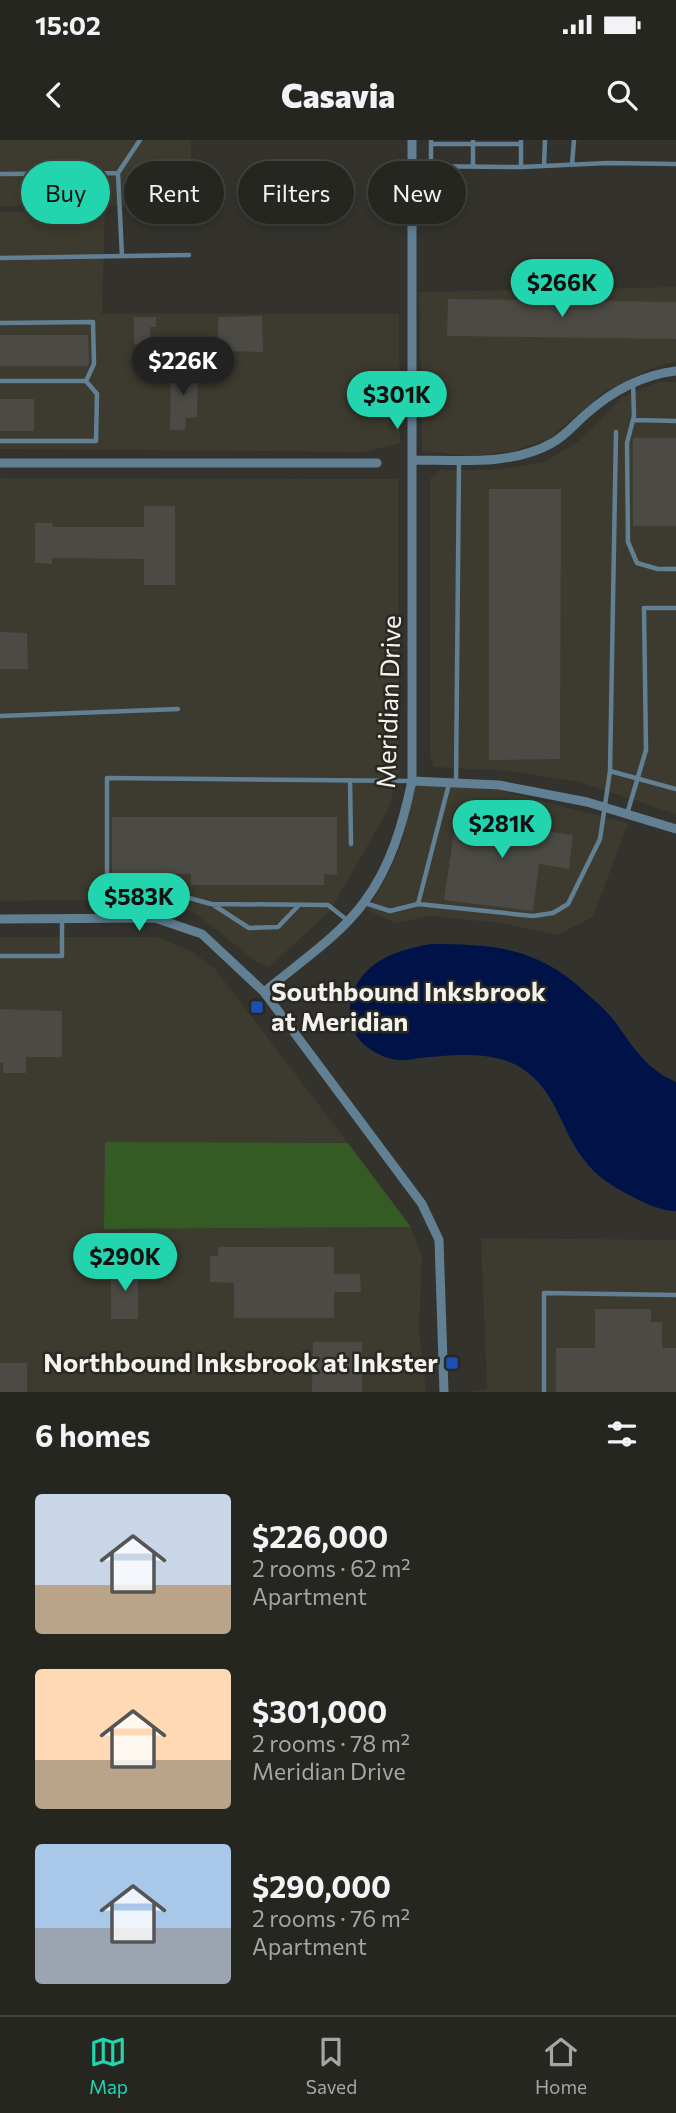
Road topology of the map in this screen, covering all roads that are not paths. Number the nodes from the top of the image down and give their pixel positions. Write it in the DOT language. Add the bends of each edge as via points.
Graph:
graph roads {
  1 [pos="140,140"];
  2 [pos="412,140"];
  3 [pos="545,140"];
  4 [pos="574,140"];
  5 [pos="431,142"];
  6 [pos="473,142"];
  7 [pos="521,142"];
  8 [pos="412,161"];
  9 [pos="431,161"];
  10 [pos="676,164"];
  11 [pos="572,165"];
  12 [pos="544,166"];
  13 [pos="466,167"];
  14 [pos="473,167"];
  15 [pos="521,167"];
  16 [pos="118,173"];
  17 [pos="0,174"];
  18 [pos="412,224"];
  19 [pos="189,255"];
  20 [pos="122,256"];
  21 [pos="0,258"];
  22 [pos="0,323"];
  23 [pos="676,371"];
  24 [pos="0,381"];
  25 [pos="86,381"];
  26 [pos="633,382"];
  27 [pos="634,420"];
  28 [pos="676,421"];
  29 [pos="616,432"];
  30 [pos="0,441"];
  31 [pos="413,460"];
  32 [pos="459,460"];
  33 [pos="0,463"];
  34 [pos="377,463"];
  35 [pos="676,569"];
  36 [pos="676,608"];
  37 [pos="178,709"];
  38 [pos="0,716"];
  39 [pos="610,771"];
  40 [pos="638,778"];
  41 [pos="350,780"];
  42 [pos="412,781"];
  43 [pos="453,783"];
  44 [pos="676,789"];
  45 [pos="606,807"];
  46 [pos="627,814"];
  47 [pos="676,829"];
  48 [pos="351,845"];
  49 [pos="115,890"];
  50 [pos="364,902"];
  51 [pos="211,904"];
  52 [pos="300,904"];
  53 [pos="418,904"];
  54 [pos="62,918"];
  55 [pos="115,918"];
  56 [pos="0,919"];
  57 [pos="348,920"];
  58 [pos="0,956"];
  59 [pos="264,992"];
  60 [pos="676,1295"];
  61 [pos="444,1392"];
  62 [pos="544,1392"];
  1 -- 16 [label="lane"];
  2 -- 8 [label="street, Meridian Drive"];
  3 -- 12 [label="lane"];
  4 -- 11 [label="lane"];
  5 -- 6 [label="lane"];
  5 -- 9 [label="lane"];
  6 -- 7 [label="lane"];
  6 -- 14 [label="lane"];
  7 -- 15 [label="lane"];
  10 -- 11 [label="lane"];
  11 -- 12 [label="lane"];
  12 -- 15 [label="lane"];
  13 -- 14 [label="lane"];
  14 -- 15 [label="lane"];
  16 -- 17 [label="lane"];
  16 -- 20 [label="lane"];
  18 -- 31 [label="street, Meridian Drive"];
  19 -- 20 [label="lane"];
  20 -- 21 [label="lane"];
  22 -- 25 [label="lane" via="93,322 94,364"];
  23 -- 26 [label="street"];
  24 -- 25 [label="lane"];
  25 -- 30 [label="lane" via="97,394 96,441"];
  26 -- 27 [label="lane"];
  26 -- 32 [label="street" via="614,392 552,444 518,455"];
  27 -- 28 [label="lane"];
  27 -- 35 [label="lane" via="627,443 628,542 637,563"];
  29 -- 39 [label="lane"];
  31 -- 32 [label="street"];
  31 -- 42 [label="street, Meridian Drive"];
  32 -- 43 [label="lane"];
  33 -- 34 [label="street"];
  36 -- 40 [label="lane" via="644,608 646,750"];
  37 -- 38 [label="lane"];
  39 -- 40 [label="lane"];
  39 -- 45 [label="lane"];
  40 -- 44 [label="lane"];
  40 -- 46 [label="lane"];
  41 -- 42 [label="lane"];
  41 -- 48 [label="lane"];
  41 -- 49 [label="lane" via="107,778 107,875"];
  42 -- 43 [label="street"];
  42 -- 50 [label="street, Meridian Drive" via="393,848"];
  43 -- 45 [label="street" via="499,785"];
  43 -- 53 [label="lane"];
  45 -- 46 [label="street"];
  45 -- 53 [label="lane" via="600,839 568,904 553,913 533,916"];
  46 -- 47 [label="street"];
  49 -- 51 [label="lane" via="160,890"];
  49 -- 55 [label="lane"];
  50 -- 53 [label="lane" via="390,911"];
  50 -- 57 [label="street, Meridian Drive"];
  51 -- 52 [label="lane"];
  51 -- 52 [label="lane" via="249,928 278,927"];
  52 -- 57 [label="lane" via="328,905"];
  54 -- 55 [label="street"];
  54 -- 56 [label="street"];
  54 -- 58 [label="lane" via="62,956"];
  55 -- 59 [label="street" via="155,918 202,934"];
  57 -- 59 [label="street, Meridian Drive"];
  59 -- 61 [label="street" via="422,1204 439,1240"];
  60 -- 62 [label="lane" via="544,1293"];
}
